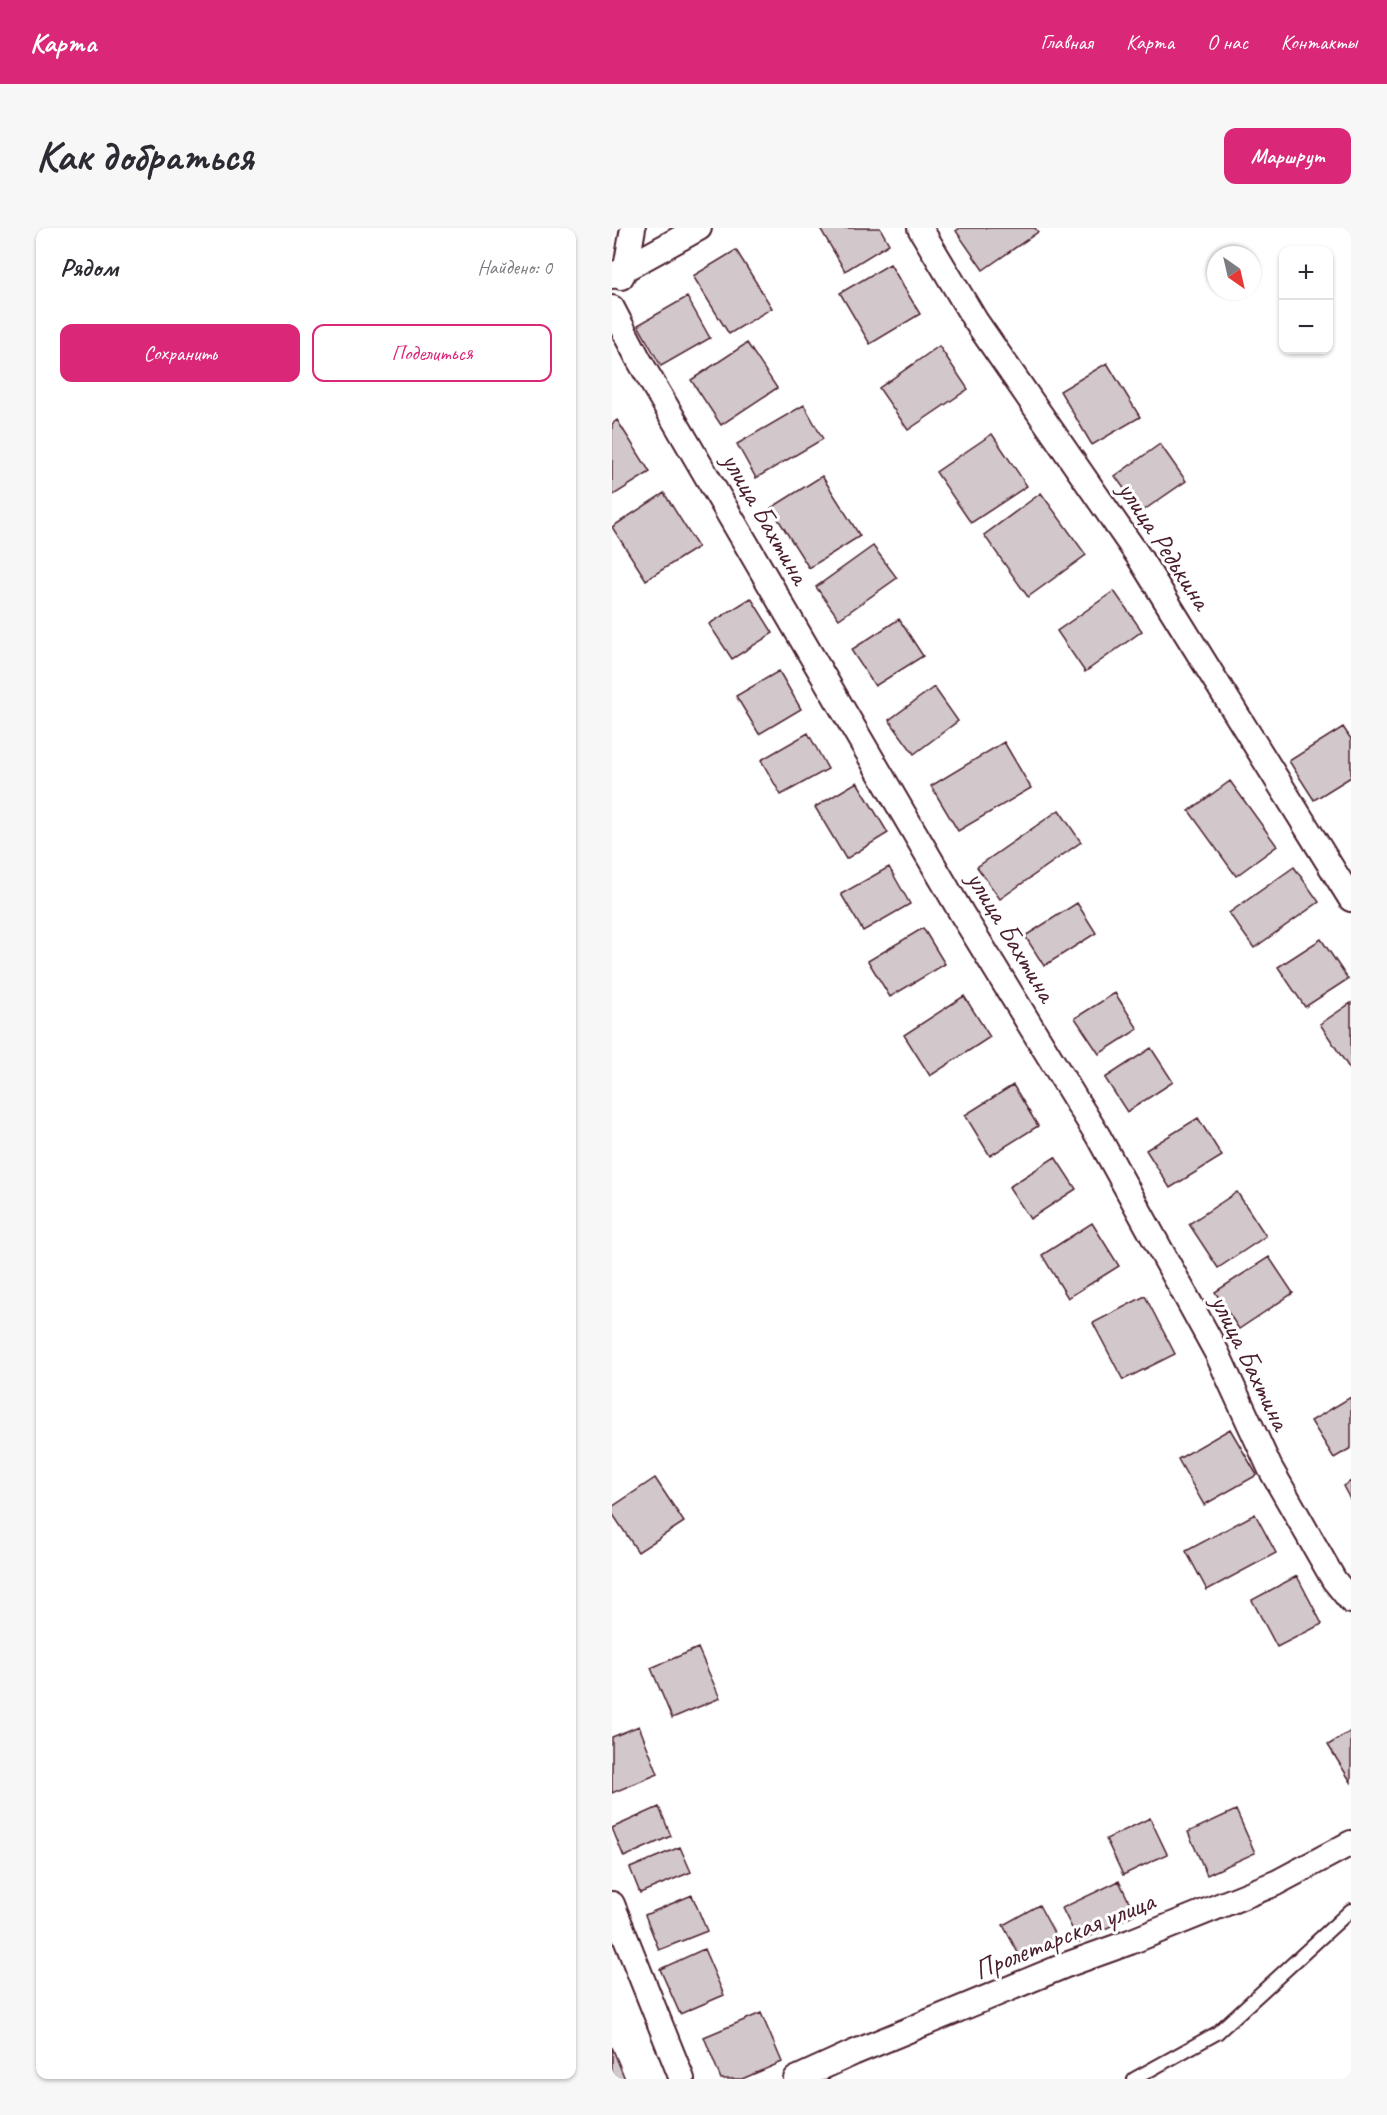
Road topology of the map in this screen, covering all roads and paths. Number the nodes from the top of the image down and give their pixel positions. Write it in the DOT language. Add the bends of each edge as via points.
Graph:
graph roads {
  1 [pos="633,228"];
  2 [pos="699,228"];
  3 [pos="920,228"];
  4 [pos="619,272"];
  5 [pos="612,292"];
  6 [pos="612,308"];
  7 [pos="1351,899"];
  8 [pos="1351,1601"];
  9 [pos="1351,1843"];
  10 [pos="612,1904"];
  11 [pos="1351,1910"];
  12 [pos="682,2079"];
  13 [pos="796,2079"];
  14 [pos="1134,2079"];
  1 -- 4 [label="street"];
  2 -- 4 [label="street"];
  3 -- 7 [label="street, улица Редькина" via="975,320 1139,557"];
  4 -- 5 [label="street"];
  6 -- 8 [label="street, улица Бахтина" via="962,914 1098,1136 1217,1353 1270,1468 1334,1580"];
  9 -- 13 [label="street, Пролетарская улица" via="1276,1883 1045,1974"];
  10 -- 12 [label="street"];
  11 -- 14 [label="lane" via="1217,2033"];
}
